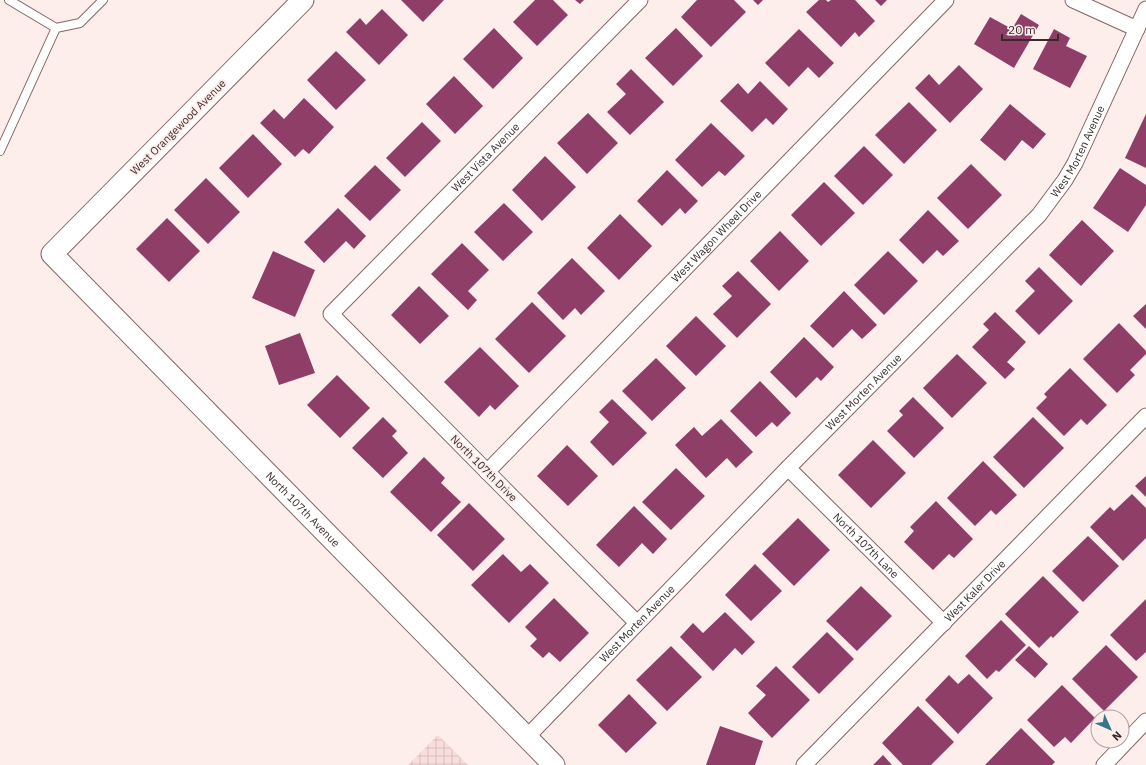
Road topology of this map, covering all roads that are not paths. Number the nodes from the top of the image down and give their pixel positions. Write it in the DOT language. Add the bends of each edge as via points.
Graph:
graph roads {
  1 [pos="9,0"];
  2 [pos="103,0"];
  3 [pos="304,0"];
  4 [pos="640,0"];
  5 [pos="946,0"];
  6 [pos="1073,0"];
  7 [pos="1146,10"];
  8 [pos="56,28"];
  9 [pos="1137,29"];
  10 [pos="0,151"];
  11 [pos="52,254"];
  12 [pos="331,314"];
  13 [pos="1146,416"];
  14 [pos="788,468"];
  15 [pos="487,472"];
  16 [pos="637,622"];
  17 [pos="944,623"];
  18 [pos="1146,721"];
  19 [pos="527,737"];
  20 [pos="554,765"];
  21 [pos="804,765"];
  22 [pos="1104,765"];
  1 -- 8 [label="lane"];
  2 -- 8 [label="lane" via="80,23"];
  3 -- 11 [label="street, West Orangewood Avenue"];
  4 -- 12 [label="street, West Vista Avenue"];
  5 -- 15 [label="street, West Wagon Wheel Drive"];
  6 -- 9 [label="street"];
  7 -- 9 [label="street, West Morten Avenue"];
  8 -- 10 [label="lane"];
  9 -- 14 [label="street, West Morten Avenue" via="1075,163 1039,215"];
  11 -- 19 [label="street, North 107th Avenue"];
  12 -- 15 [label="street, North 107th Drive"];
  13 -- 17 [label="street, West Kaler Drive"];
  14 -- 16 [label="street, West Morten Avenue"];
  14 -- 17 [label="street, North 107th Lane"];
  15 -- 16 [label="street, North 107th Drive"];
  16 -- 19 [label="street, West Morten Avenue"];
  17 -- 21 [label="street, West Kaler Drive"];
  18 -- 22 [label="street"];
  19 -- 20 [label="street, North 107th Avenue"];
}
